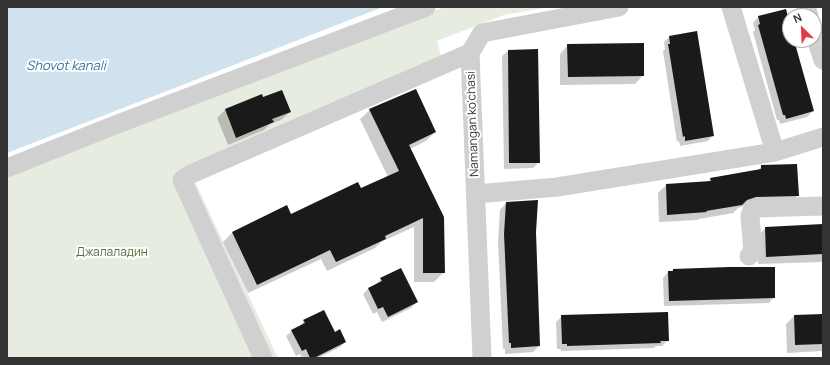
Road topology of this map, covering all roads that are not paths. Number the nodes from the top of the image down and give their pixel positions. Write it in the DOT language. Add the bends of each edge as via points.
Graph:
graph roads {
  1 [pos="426,7"];
  2 [pos="619,7"];
  3 [pos="731,7"];
  4 [pos="819,48"];
  5 [pos="470,53"];
  6 [pos="823,60"];
  7 [pos="823,137"];
  8 [pos="775,152"];
  9 [pos="7,168"];
  10 [pos="476,194"];
  11 [pos="823,206"];
  12 [pos="749,256"];
  13 [pos="263,358"];
  14 [pos="482,358"];
  1 -- 9 [label="street"];
  2 -- 5 [label="street" via="482,33"];
  3 -- 8 [label="street"];
  4 -- 6 [label="street"];
  5 -- 10 [label="street, Namangan ko'chasi"];
  5 -- 13 [label="street" via="182,180"];
  7 -- 8 [label="street"];
  8 -- 10 [label="street" via="557,188"];
  10 -- 14 [label="street, Namangan ko'chasi"];
  11 -- 12 [label="street" via="752,210 750,216 753,252"];
}
